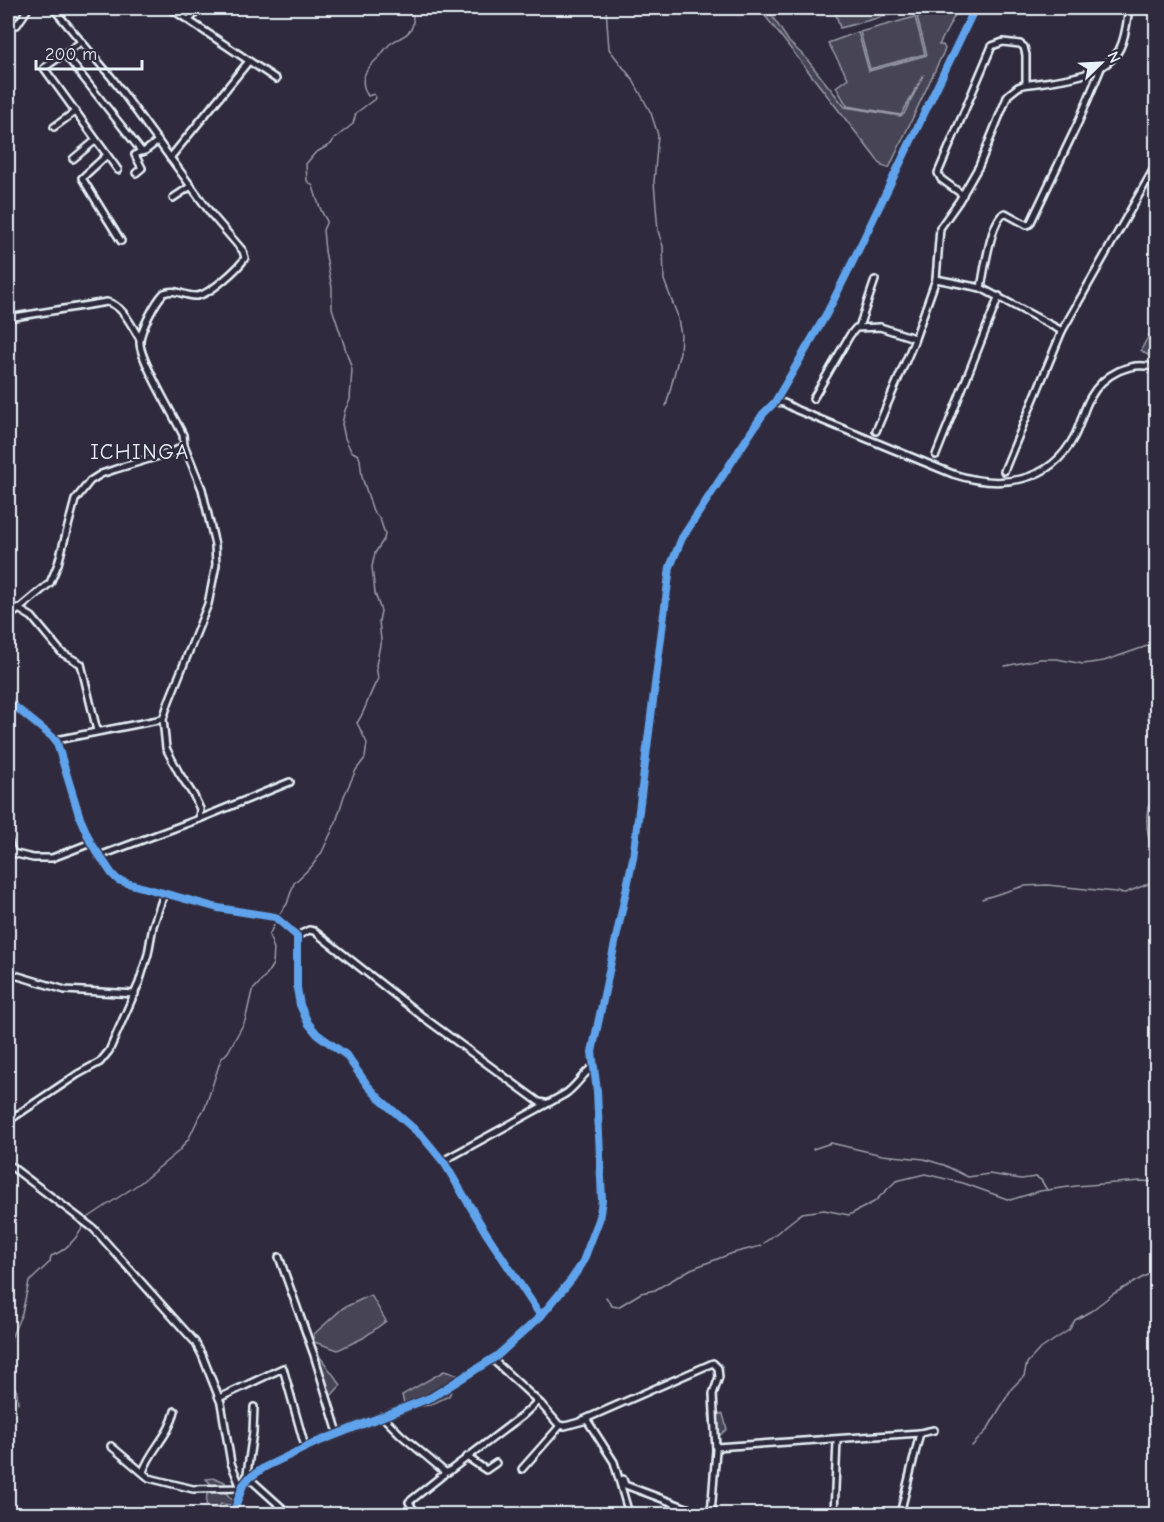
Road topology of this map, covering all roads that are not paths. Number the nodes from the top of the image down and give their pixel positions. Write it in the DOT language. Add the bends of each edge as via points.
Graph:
graph roads {
  1 [pos="53,8"];
  2 [pos="170,8"];
  3 [pos="200,8"];
  4 [pos="975,8"];
  5 [pos="1129,8"];
  6 [pos="27,10"];
  7 [pos="8,18"];
  8 [pos="189,20"];
  9 [pos="81,42"];
  10 [pos="64,53"];
  11 [pos="249,61"];
  12 [pos="1101,68"];
  13 [pos="276,79"];
  14 [pos="1026,84"];
  15 [pos="76,111"];
  16 [pos="54,127"];
  17 [pos="96,140"];
  18 [pos="158,141"];
  19 [pos="141,151"];
  20 [pos="107,155"];
  21 [pos="170,158"];
  22 [pos="73,159"];
  23 [pos="1156,165"];
  24 [pos="118,170"];
  25 [pos="136,173"];
  26 [pos="191,186"];
  27 [pos="963,195"];
  28 [pos="173,198"];
  29 [pos="121,241"];
  30 [pos="936,279"];
  31 [pos="875,280"];
  32 [pos="981,288"];
  33 [pos="999,296"];
  34 [pos="8,318"];
  35 [pos="860,327"];
  36 [pos="1062,331"];
  37 [pos="914,338"];
  38 [pos="140,339"];
  39 [pos="1156,368"];
  40 [pos="813,399"];
  41 [pos="775,402"];
  42 [pos="876,431"];
  43 [pos="184,445"];
  44 [pos="936,455"];
  45 [pos="1004,471"];
  46 [pos="17,608"];
  47 [pos="8,618"];
  48 [pos="8,701"];
  49 [pos="163,720"];
  50 [pos="97,731"];
  51 [pos="56,740"];
  52 [pos="290,782"];
  53 [pos="200,809"];
  54 [pos="208,816"];
  55 [pos="199,819"];
  56 [pos="8,840"];
  57 [pos="91,843"];
  58 [pos="10,852"];
  59 [pos="99,856"];
  60 [pos="164,894"];
  61 [pos="297,936"];
  62 [pos="8,973"];
  63 [pos="135,994"];
  64 [pos="593,1067"];
  65 [pos="545,1103"];
  66 [pos="8,1121"];
  67 [pos="443,1161"];
  68 [pos="8,1164"];
  69 [pos="279,1257"];
  70 [pos="540,1316"];
  71 [pos="492,1359"];
  72 [pos="219,1398"];
  73 [pos="537,1402"];
  74 [pos="254,1407"];
  75 [pos="175,1411"];
  76 [pos="382,1416"];
  77 [pos="583,1420"];
  78 [pos="561,1426"];
  79 [pos="934,1430"];
  80 [pos="338,1433"];
  81 [pos="920,1433"];
  82 [pos="837,1440"];
  83 [pos="111,1446"];
  84 [pos="305,1447"];
  85 [pos="716,1447"];
  86 [pos="608,1452"];
  87 [pos="467,1457"];
  88 [pos="496,1463"];
  89 [pos="522,1469"];
  90 [pos="143,1472"];
  91 [pos="445,1472"];
  92 [pos="247,1480"];
  93 [pos="241,1488"];
  94 [pos="233,1515"];
  95 [pos="289,1515"];
  96 [pos="416,1515"];
  97 [pos="630,1515"];
  98 [pos="704,1515"];
  99 [pos="711,1515"];
  100 [pos="834,1515"];
  101 [pos="900,1515"];
  1 -- 9 [label="street"];
  2 -- 8 [label="street"];
  3 -- 8 [label="street"];
  4 -- 41 [label="street" via="827,313"];
  5 -- 12 [label="street" via="1122,46"];
  6 -- 7 [label="street" via="16,25"];
  8 -- 11 [label="street"];
  9 -- 10 [label="street"];
  9 -- 18 [label="street"];
  10 -- 15 [label="street" via="44,68"];
  10 -- 19 [label="street"];
  11 -- 13 [label="street"];
  11 -- 21 [label="street"];
  12 -- 14 [label="street"];
  12 -- 32 [label="street" via="1030,224 1005,213 1000,215"];
  14 -- 27 [label="street" via="1012,90 1005,99 979,166"];
  14 -- 27 [label="street" via="1024,47 1003,42 992,46 938,173"];
  15 -- 16 [label="street"];
  15 -- 17 [label="street"];
  17 -- 20 [label="street"];
  17 -- 22 [label="street"];
  18 -- 19 [label="street"];
  18 -- 21 [label="street"];
  19 -- 25 [label="street" via="135,156 142,168"];
  20 -- 24 [label="street"];
  20 -- 29 [label="street" via="82,178"];
  21 -- 26 [label="street"];
  23 -- 36 [label="street"];
  26 -- 28 [label="street"];
  26 -- 38 [label="street" via="245,258 205,293 164,293"];
  27 -- 30 [label="street" via="940,228"];
  30 -- 32 [label="street"];
  30 -- 37 [label="street"];
  31 -- 35 [label="street"];
  32 -- 33 [label="street"];
  33 -- 36 [label="street"];
  33 -- 44 [label="street"];
  34 -- 38 [label="street" via="107,302 121,311"];
  35 -- 37 [label="street" via="880,327"];
  35 -- 40 [label="street" via="850,334"];
  36 -- 45 [label="street"];
  37 -- 42 [label="street"];
  38 -- 43 [label="street" via="143,356 183,435"];
  39 -- 41 [label="street" via="1132,366 1108,378 1090,397 1063,454 1035,474 1001,482 953,474"];
  41 -- 64 [label="street" via="682,538 670,567 633,858 592,1052"];
  43 -- 46 [label="street" via="90,481 75,500 50,583"];
  43 -- 49 [label="street" via="202,489 216,565 208,603"];
  46 -- 47 [label="street"];
  46 -- 50 [label="street" via="37,622 62,653 81,664"];
  48 -- 51 [label="street"];
  49 -- 50 [label="street"];
  49 -- 53 [label="street" via="166,748"];
  50 -- 51 [label="street"];
  51 -- 57 [label="street"];
  52 -- 54 [label="street"];
  53 -- 54 [label="street"];
  53 -- 55 [label="street"];
  54 -- 55 [label="street"];
  55 -- 59 [label="street"];
  56 -- 58 [label="street"];
  57 -- 58 [label="street" via="52,858"];
  57 -- 59 [label="street"];
  59 -- 60 [label="street" via="118,880"];
  60 -- 61 [label="street" via="277,918"];
  60 -- 63 [label="street"];
  61 -- 65 [label="street" via="314,931 423,1017"];
  61 -- 67 [label="street" via="297,988 308,1023 346,1055 368,1086"];
  62 -- 63 [label="street" via="65,990"];
  63 -- 66 [label="street" via="105,1057"];
  64 -- 65 [label="street" via="571,1089"];
  64 -- 70 [label="street" via="600,1145 599,1220 579,1270"];
  65 -- 67 [label="street"];
  67 -- 70 [label="street"];
  68 -- 72 [label="street" via="94,1229 185,1330 202,1355"];
  69 -- 80 [label="street"];
  70 -- 71 [label="street"];
  71 -- 73 [label="street"];
  71 -- 76 [label="street" via="439,1394"];
  72 -- 84 [label="street" via="283,1368"];
  72 -- 93 [label="street" via="231,1463"];
  73 -- 78 [label="street"];
  73 -- 87 [label="street"];
  74 -- 92 [label="street"];
  75 -- 90 [label="street" via="170,1428 147,1459"];
  76 -- 80 [label="street"];
  76 -- 91 [label="street"];
  77 -- 78 [label="street"];
  77 -- 85 [label="street" via="713,1364 719,1372 712,1404"];
  77 -- 86 [label="street" via="591,1425"];
  78 -- 89 [label="street"];
  79 -- 81 [label="street"];
  80 -- 84 [label="street"];
  81 -- 82 [label="street"];
  81 -- 101 [label="street"];
  82 -- 85 [label="street"];
  82 -- 100 [label="street"];
  83 -- 90 [label="street"];
  84 -- 92 [label="street"];
  85 -- 99 [label="street"];
  86 -- 97 [label="street"];
  86 -- 98 [label="street" via="618,1464 625,1485"];
  87 -- 88 [label="street" via="486,1470"];
  87 -- 91 [label="street"];
  90 -- 93 [label="street" via="148,1478 193,1489"];
  91 -- 96 [label="street" via="409,1502"];
  92 -- 93 [label="street"];
  92 -- 95 [label="street"];
  93 -- 94 [label="street"];
}
